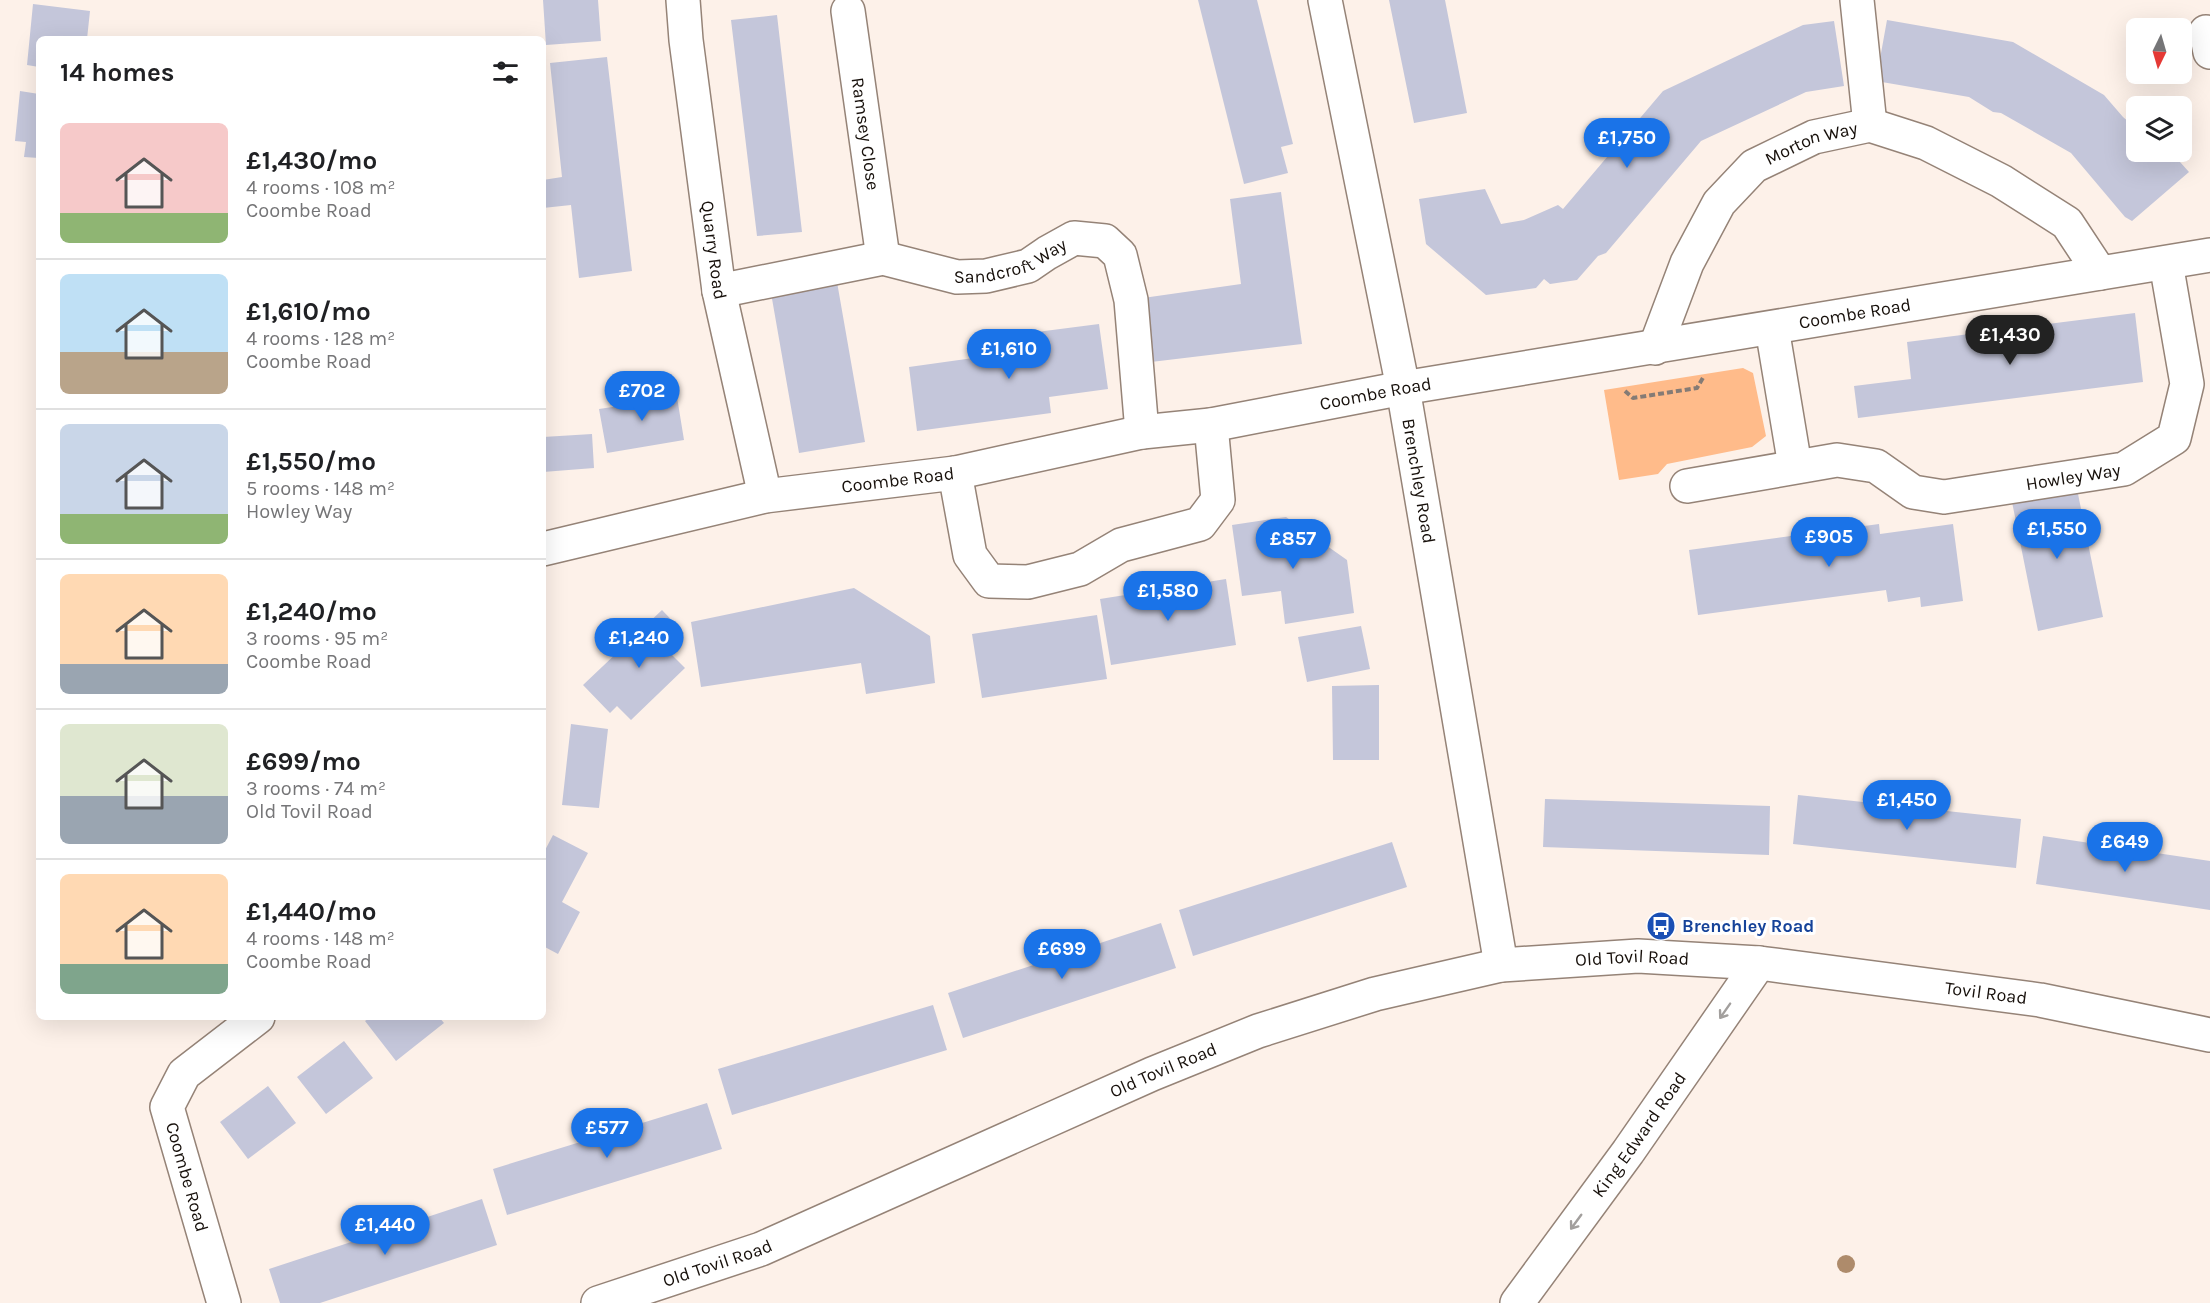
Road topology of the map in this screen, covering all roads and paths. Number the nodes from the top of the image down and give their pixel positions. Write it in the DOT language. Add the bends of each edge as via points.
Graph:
graph roads {
  1 [pos="683,0"];
  2 [pos="1325,0"];
  3 [pos="1857,0"];
  4 [pos="848,11"];
  5 [pos="1870,125"];
  6 [pos="2210,255"];
  7 [pos="883,258"];
  8 [pos="2166,263"];
  9 [pos="2100,273"];
  10 [pos="719,291"];
  11 [pos="1772,328"];
  12 [pos="1655,348"];
  13 [pos="1403,388"];
  14 [pos="1211,425"];
  15 [pos="1142,432"];
  16 [pos="1795,466"];
  17 [pos="955,473"];
  18 [pos="1687,486"];
  19 [pos="765,496"];
  20 [pos="546,548"];
  21 [pos="1759,963"];
  22 [pos="1501,965"];
  23 [pos="254,1020"];
  24 [pos="2210,1035"];
  25 [pos="224,1303"];
  26 [pos="598,1303"];
  27 [pos="1517,1303"];
  1 -- 10 [label="street, Quarry Road"];
  2 -- 13 [label="street, Brenchley Road"];
  3 -- 5 [label="street"];
  4 -- 7 [label="street, Ramsey Close"];
  5 -- 9 [label="street, Morton Way" via="1926,142 2001,181 2067,223"];
  5 -- 12 [label="street, Morton Way" via="1814,137 1754,166 1719,203 1687,263"];
  6 -- 8 [label="street, Coombe Road"];
  7 -- 10 [label="street, Sandcroft Way"];
  7 -- 15 [label="street, Sandcroft Way" via="957,277 986,276 1028,266 1074,238 1105,241 1120,255 1131,300"];
  8 -- 9 [label="street, Coombe Road"];
  8 -- 16 [label="street, Howley Way" via="2187,384 2174,438 2124,469 1944,497 1913,492 1876,466 1838,460"];
  9 -- 11 [label="street, Coombe Road"];
  10 -- 19 [label="street, Quarry Road"];
  11 -- 12 [label="street, Coombe Road"];
  11 -- 16 [label="street"];
  12 -- 13 [label="street, Coombe Road"];
  13 -- 14 [label="street, Coombe Road"];
  13 -- 22 [label="street, Brenchley Road"];
  14 -- 15 [label="street, Coombe Road"];
  14 -- 17 [label="street" via="1218,500 1200,524 1121,545 1080,569 1028,582 989,581 970,555"];
  15 -- 17 [label="street, Coombe Road"];
  16 -- 18 [label="street, Howley Way"];
  17 -- 19 [label="street, Coombe Road"];
  19 -- 20 [label="street, Coombe Road"];
  21 -- 22 [label="street, Old Tovil Road" via="1638,956"];
  21 -- 24 [label="street, Tovil Road" via="2040,1000"];
  21 -- 27 [label="street, King Edward Road, one-way"];
  22 -- 26 [label="street, Old Tovil Road" via="1375,994 1258,1031 1141,1079 761,1249"];
  23 -- 25 [label="street, Coombe Road" via="184,1074 166,1107"];
}
